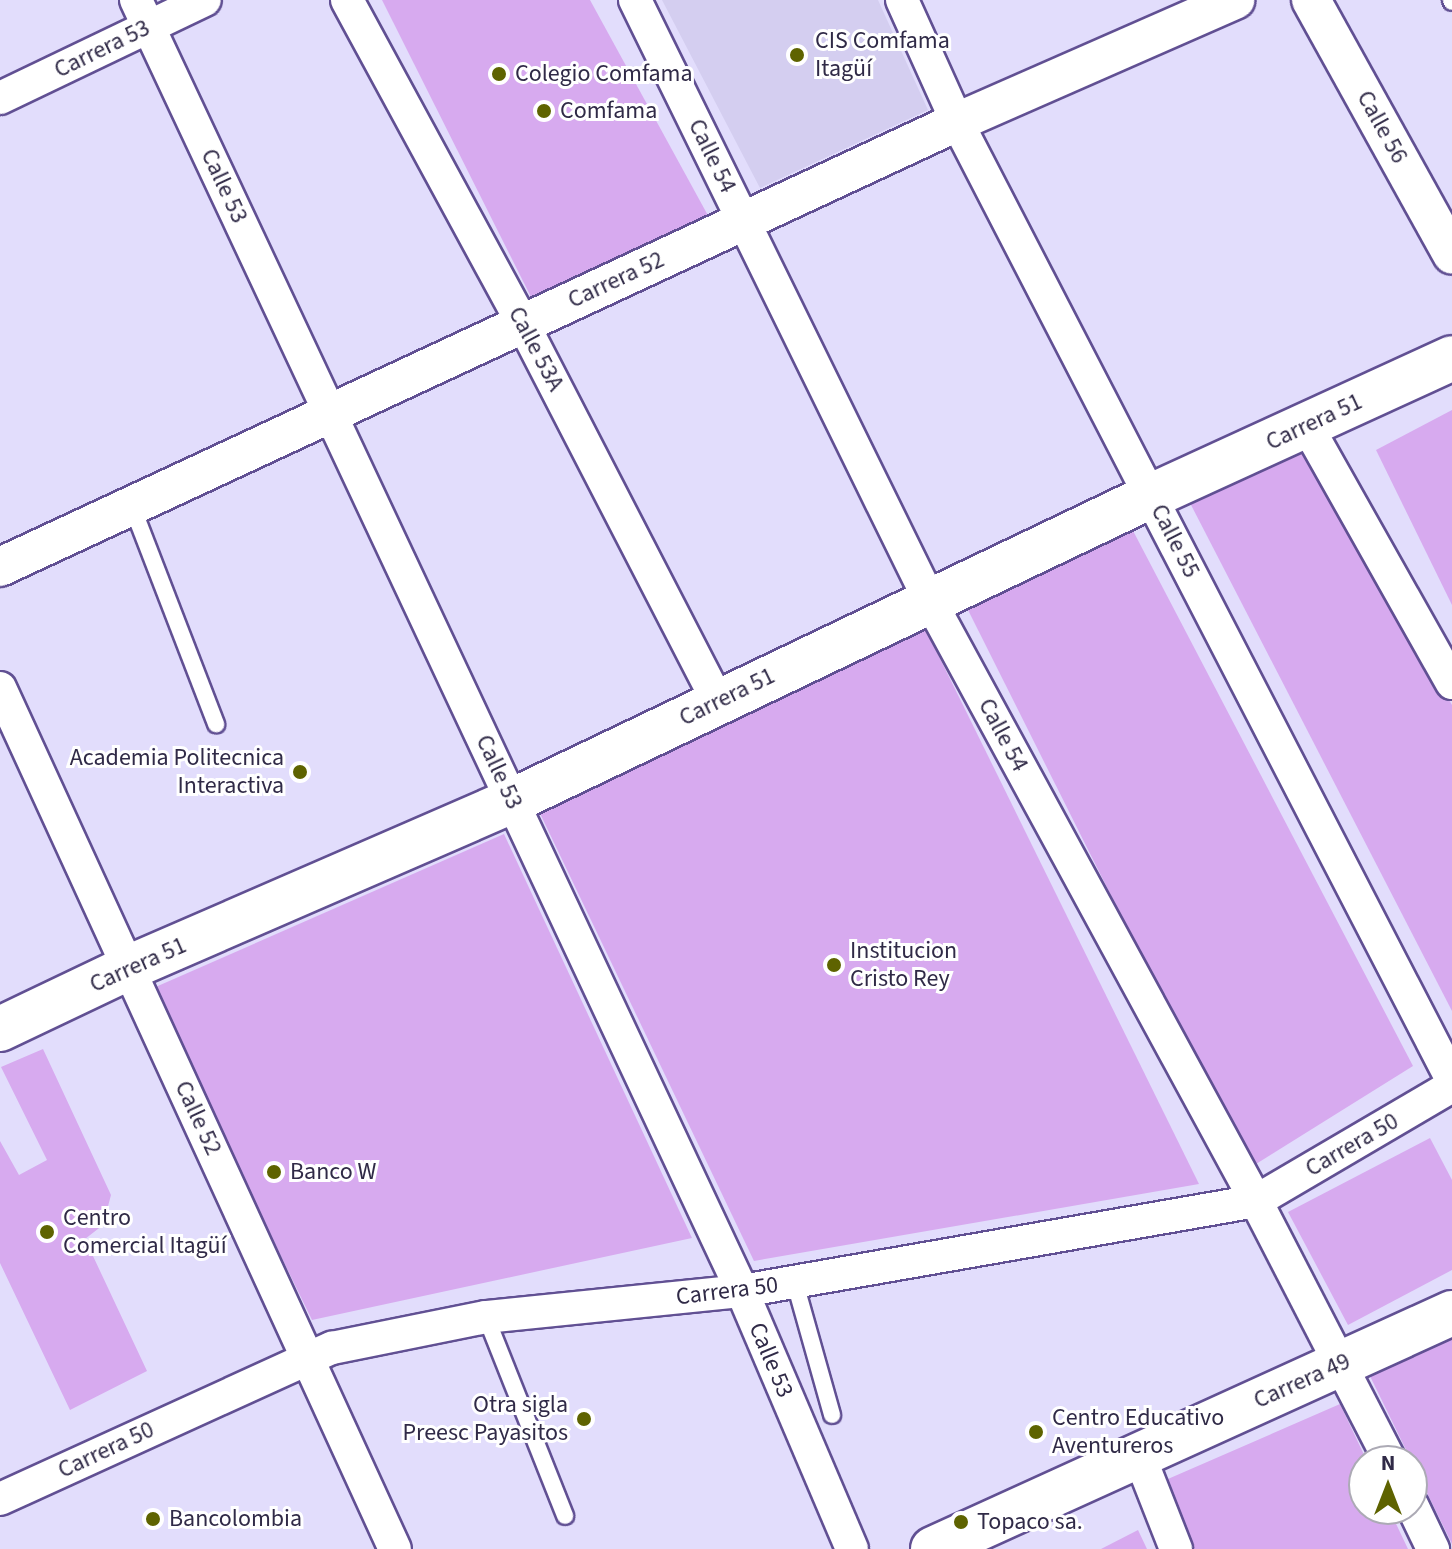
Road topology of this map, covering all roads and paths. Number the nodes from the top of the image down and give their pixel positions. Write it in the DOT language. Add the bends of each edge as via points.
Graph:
graph roads {
  1 [pos="205,0"];
  2 [pos="347,0"];
  3 [pos="635,0"];
  4 [pos="902,0"];
  5 [pos="1235,0"];
  6 [pos="1311,0"];
  7 [pos="142,13"];
  8 [pos="0,98"];
  9 [pos="957,122"];
  10 [pos="744,221"];
  11 [pos="1452,254"];
  12 [pos="522,322"];
  13 [pos="1452,358"];
  14 [pos="331,412"];
  15 [pos="1307,426"];
  16 [pos="1151,496"];
  17 [pos="132,506"];
  18 [pos="0,567"];
  19 [pos="930,601"];
  20 [pos="1452,683"];
  21 [pos="0,688"];
  22 [pos="718,701"];
  23 [pos="216,724"];
  24 [pos="512,801"];
  25 [pos="128,968"];
  26 [pos="0,1029"];
  27 [pos="1452,1083"];
  28 [pos="1256,1201"];
  29 [pos="795,1283"];
  30 [pos="742,1291"];
  31 [pos="1452,1313"];
  32 [pos="486,1317"];
  33 [pos="309,1357"];
  34 [pos="1342,1364"];
  35 [pos="832,1415"];
  36 [pos="1382,1445"];
  37 [pos="1139,1455"];
  38 [pos="0,1499"];
  39 [pos="565,1516"];
  40 [pos="1422,1525"];
  41 [pos="395,1549"];
  42 [pos="852,1549"];
  43 [pos="933,1549"];
  44 [pos="1176,1549"];
  45 [pos="1433,1549"];
  1 -- 7 [label="street, Carrera 53"];
  2 -- 12 [label="street, Calle 53A"];
  3 -- 10 [label="street, Calle 54"];
  4 -- 9 [label="street, Calle 55"];
  5 -- 9 [label="street, Carrera 52"];
  6 -- 11 [label="street, Calle 56"];
  7 -- 8 [label="street, Carrera 53"];
  7 -- 14 [label="street, Calle 53"];
  9 -- 10 [label="street, Carrera 52"];
  9 -- 16 [label="street, Calle 55"];
  10 -- 12 [label="street, Carrera 52"];
  10 -- 19 [label="street, Calle 54"];
  12 -- 14 [label="street, Carrera 52"];
  12 -- 22 [label="street, Calle 53A"];
  13 -- 15 [label="main road, Carrera 51"];
  14 -- 17 [label="street, Carrera 52"];
  14 -- 24 [label="street, Calle 53"];
  15 -- 16 [label="main road, Carrera 51"];
  15 -- 20 [label="street"];
  16 -- 19 [label="main road, Carrera 51"];
  16 -- 27 [label="street, Calle 55"];
  17 -- 18 [label="street, Carrera 52"];
  17 -- 23 [label="lane"];
  19 -- 22 [label="main road, Carrera 51"];
  19 -- 28 [label="street, Calle 54"];
  21 -- 25 [label="street, Calle 52"];
  22 -- 24 [label="main road, Carrera 51"];
  24 -- 25 [label="main road, Carrera 51"];
  24 -- 30 [label="street, Calle 53"];
  25 -- 26 [label="main road, Carrera 51"];
  25 -- 33 [label="street, Calle 52"];
  27 -- 28 [label="street, Carrera 50"];
  28 -- 29 [label="street, Carrera 50"];
  28 -- 34 [label="street, Calle 54"];
  29 -- 30 [label="street, Carrera 50"];
  29 -- 35 [label="lane"];
  30 -- 32 [label="street, Carrera 50"];
  30 -- 42 [label="street, Calle 53"];
  31 -- 34 [label="main road, Carrera 49"];
  32 -- 33 [label="street, Carrera 50"];
  32 -- 39 [label="lane"];
  33 -- 38 [label="street, Carrera 50"];
  33 -- 41 [label="street, Calle 52"];
  34 -- 36 [label="street, Calle 54"];
  34 -- 37 [label="main road, Carrera 49"];
  37 -- 43 [label="main road, Carrera 49"];
  37 -- 44 [label="street"];
  40 -- 45 [label="street"];
}
